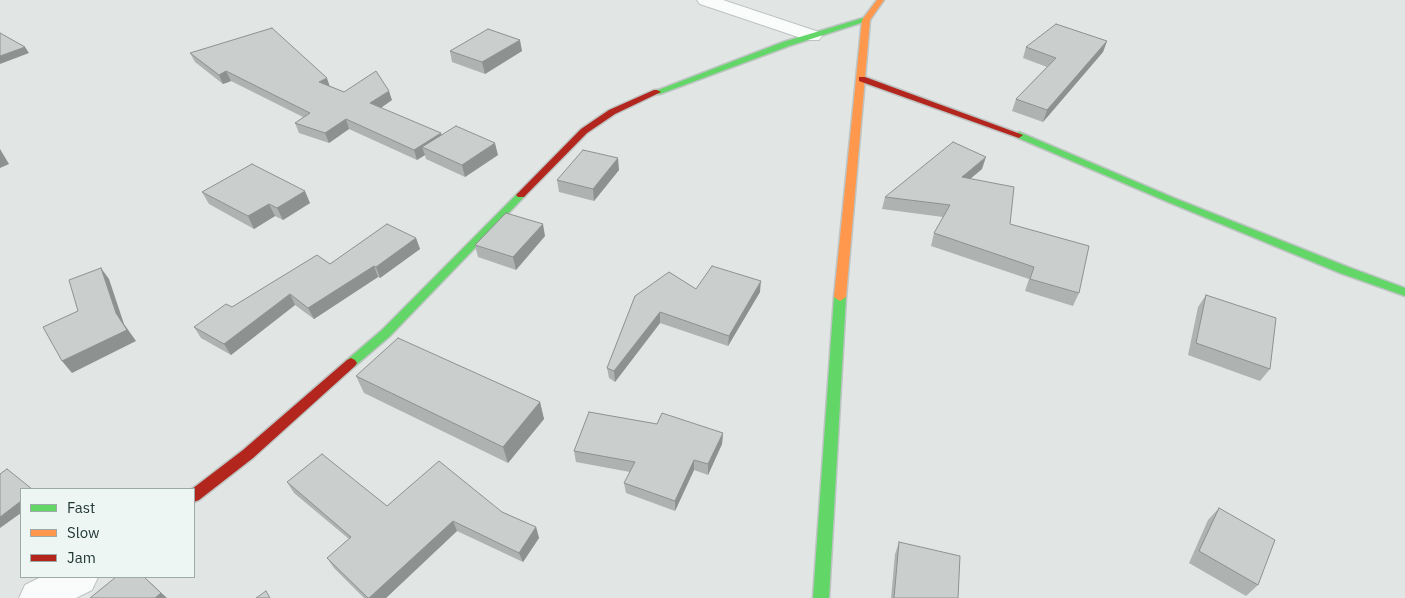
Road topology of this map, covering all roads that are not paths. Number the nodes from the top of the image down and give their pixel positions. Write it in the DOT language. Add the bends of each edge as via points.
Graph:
graph roads {
  1 [pos="706,0"];
  2 [pos="881,0"];
  3 [pos="866,20"];
  4 [pos="813,36"];
  5 [pos="862,79"];
  6 [pos="1405,292"];
  7 [pos="195,495"];
  8 [pos="77,578"];
  9 [pos="38,598"];
  10 [pos="821,598"];
  1 -- 4 [label="street"];
  2 -- 3 [label="street"];
  3 -- 4 [label="street"];
  3 -- 5 [label="street"];
  4 -- 7 [label="street" via="642,97 584,131 386,333 248,454"];
  5 -- 6 [label="street" via="1037,142 1171,200"];
  5 -- 10 [label="street" via="843,257"];
  8 -- 9 [label="street"];
}
